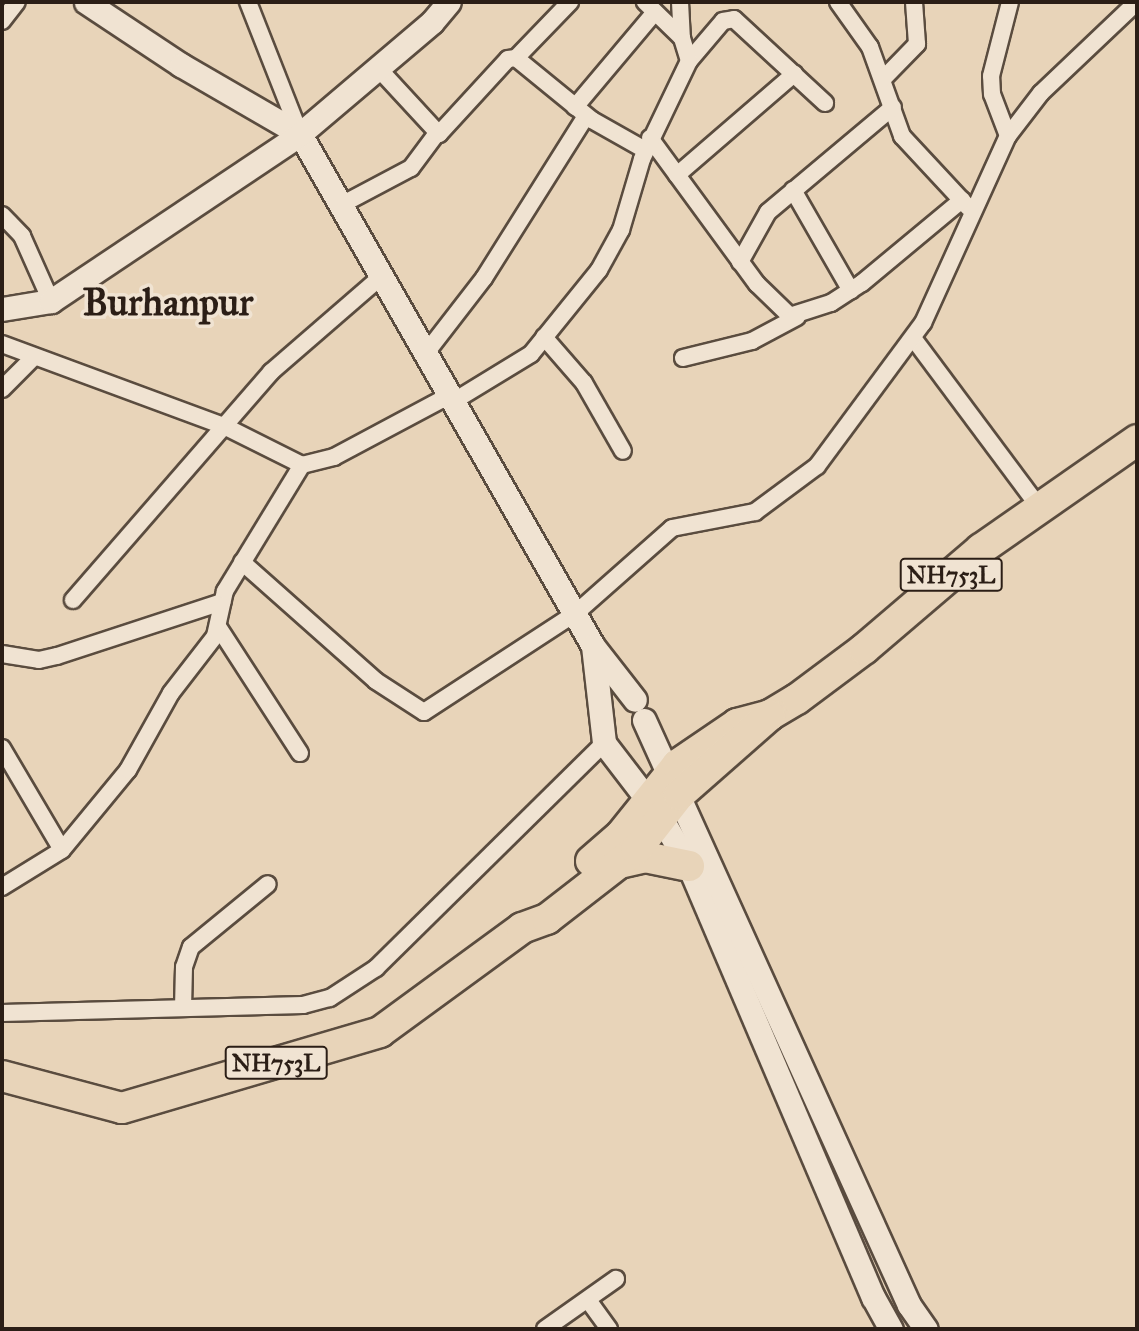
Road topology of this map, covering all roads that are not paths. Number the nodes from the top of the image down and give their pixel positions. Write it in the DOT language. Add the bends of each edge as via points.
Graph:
graph roads {
  1 [pos="17,2"];
  2 [pos="86,2"];
  3 [pos="248,2"];
  4 [pos="449,2"];
  5 [pos="570,2"];
  6 [pos="680,2"];
  7 [pos="838,2"];
  8 [pos="914,2"];
  9 [pos="1010,2"];
  10 [pos="1137,2"];
  11 [pos="650,7"];
  12 [pos="2,21"];
  13 [pos="682,38"];
  14 [pos="516,58"];
  15 [pos="690,61"];
  16 [pos="378,68"];
  17 [pos="794,74"];
  18 [pos="883,79"];
  19 [pos="825,103"];
  20 [pos="893,107"];
  21 [pos="581,112"];
  22 [pos="436,133"];
  23 [pos="300,134"];
  24 [pos="1008,136"];
  25 [pos="648,144"];
  26 [pos="677,175"];
  27 [pos="793,190"];
  28 [pos="962,200"];
  29 [pos="341,205"];
  30 [pos="2,215"];
  31 [pos="976,215"];
  32 [pos="740,262"];
  33 [pos="382,276"];
  34 [pos="850,291"];
  35 [pos="51,301"];
  36 [pos="2,309"];
  37 [pos="797,317"];
  38 [pos="544,337"];
  39 [pos="913,338"];
  40 [pos="2,344"];
  41 [pos="426,353"];
  42 [pos="34,357"];
  43 [pos="683,358"];
  44 [pos="2,389"];
  45 [pos="452,398"];
  46 [pos="224,426"];
  47 [pos="1137,440"];
  48 [pos="623,451"];
  49 [pos="302,465"];
  50 [pos="1039,506"];
  51 [pos="243,562"];
  52 [pos="73,600"];
  53 [pos="222,602"];
  54 [pos="576,613"];
  55 [pos="219,628"];
  56 [pos="593,646"];
  57 [pos="2,654"];
  58 [pos="604,743"];
  59 [pos="2,749"];
  60 [pos="300,753"];
  61 [pos="663,796"];
  62 [pos="62,850"];
  63 [pos="620,863"];
  64 [pos="689,866"];
  65 [pos="268,884"];
  66 [pos="2,887"];
  67 [pos="522,928"];
  68 [pos="183,1008"];
  69 [pos="2,1013"];
  70 [pos="2,1076"];
  71 [pos="616,1279"];
  72 [pos="588,1300"];
  73 [pos="545,1329"];
  74 [pos="609,1329"];
  75 [pos="891,1329"];
  76 [pos="926,1329"];
  1 -- 12 [label="street"];
  2 -- 23 [label="main road" via="181,65"];
  3 -- 23 [label="street"];
  4 -- 16 [label="main road"];
  5 -- 14 [label="street"];
  6 -- 13 [label="street"];
  7 -- 18 [label="street" via="870,47"];
  8 -- 18 [label="street" via="917,44"];
  9 -- 24 [label="street" via="991,76 992,94"];
  10 -- 24 [label="street" via="1041,93"];
  11 -- 13 [label="street"];
  11 -- 21 [label="street"];
  13 -- 15 [label="street"];
  14 -- 21 [label="street"];
  14 -- 22 [label="street" via="508,59 446,131"];
  15 -- 17 [label="street" via="723,22 734,19"];
  15 -- 25 [label="street"];
  16 -- 22 [label="street"];
  16 -- 23 [label="main road"];
  17 -- 19 [label="street"];
  17 -- 26 [label="street"];
  18 -- 20 [label="street"];
  20 -- 27 [label="street"];
  20 -- 28 [label="street" via="902,136"];
  21 -- 25 [label="street"];
  21 -- 41 [label="street" via="484,278"];
  22 -- 29 [label="street" via="411,168"];
  23 -- 29 [label="main road"];
  23 -- 35 [label="main road"];
  24 -- 31 [label="street"];
  25 -- 26 [label="street"];
  25 -- 38 [label="street" via="628,211 602,265"];
  26 -- 32 [label="street"];
  27 -- 32 [label="street" via="758,223"];
  27 -- 34 [label="street"];
  28 -- 31 [label="street"];
  28 -- 34 [label="street"];
  29 -- 33 [label="main road"];
  30 -- 35 [label="street" via="22,236"];
  31 -- 39 [label="street"];
  32 -- 37 [label="street" via="781,310"];
  33 -- 41 [label="main road"];
  33 -- 46 [label="street" via="278,365"];
  34 -- 37 [label="street"];
  35 -- 36 [label="main road"];
  37 -- 43 [label="street" via="752,341"];
  38 -- 45 [label="street" via="526,357"];
  38 -- 48 [label="street" via="584,383"];
  39 -- 50 [label="street"];
  39 -- 54 [label="street" via="817,466 755,512 672,528"];
  40 -- 42 [label="street"];
  41 -- 45 [label="main road"];
  42 -- 44 [label="street"];
  42 -- 46 [label="street"];
  45 -- 49 [label="street" via="334,457"];
  45 -- 54 [label="main road"];
  46 -- 49 [label="street"];
  46 -- 52 [label="street"];
  47 -- 50 [label="highway, NH753L"];
  49 -- 51 [label="street"];
  50 -- 61 [label="highway, NH753L" via="864,649 769,715 737,724"];
  51 -- 53 [label="street"];
  51 -- 54 [label="street" via="376,681 424,712"];
  53 -- 55 [label="street"];
  53 -- 57 [label="street" via="57,656 39,660"];
  54 -- 56 [label="main road"];
  55 -- 60 [label="street"];
  55 -- 62 [label="street" via="171,692 128,769"];
  56 -- 58 [label="main road"];
  56 -- 61 [label="main road" via="639,710"];
  58 -- 61 [label="main road"];
  58 -- 68 [label="street" via="355,985 303,1005"];
  59 -- 62 [label="street"];
  61 -- 63 [label="highway, NH753L" via="636,850"];
  61 -- 64 [label="main road"];
  61 -- 67 [label="highway, NH753L" via="538,902"];
  61 -- 76 [label="main road" via="909,1305"];
  62 -- 66 [label="street"];
  63 -- 64 [label="highway" via="645,857"];
  63 -- 67 [label="highway, NH753L" via="547,919"];
  64 -- 75 [label="main road"];
  65 -- 68 [label="street" via="191,947 184,967"];
  67 -- 70 [label="highway, NH753L" via="380,1032 143,1105 122,1108 90,1103"];
  68 -- 69 [label="street"];
  71 -- 72 [label="street"];
  72 -- 73 [label="street"];
  72 -- 74 [label="street"];
}
